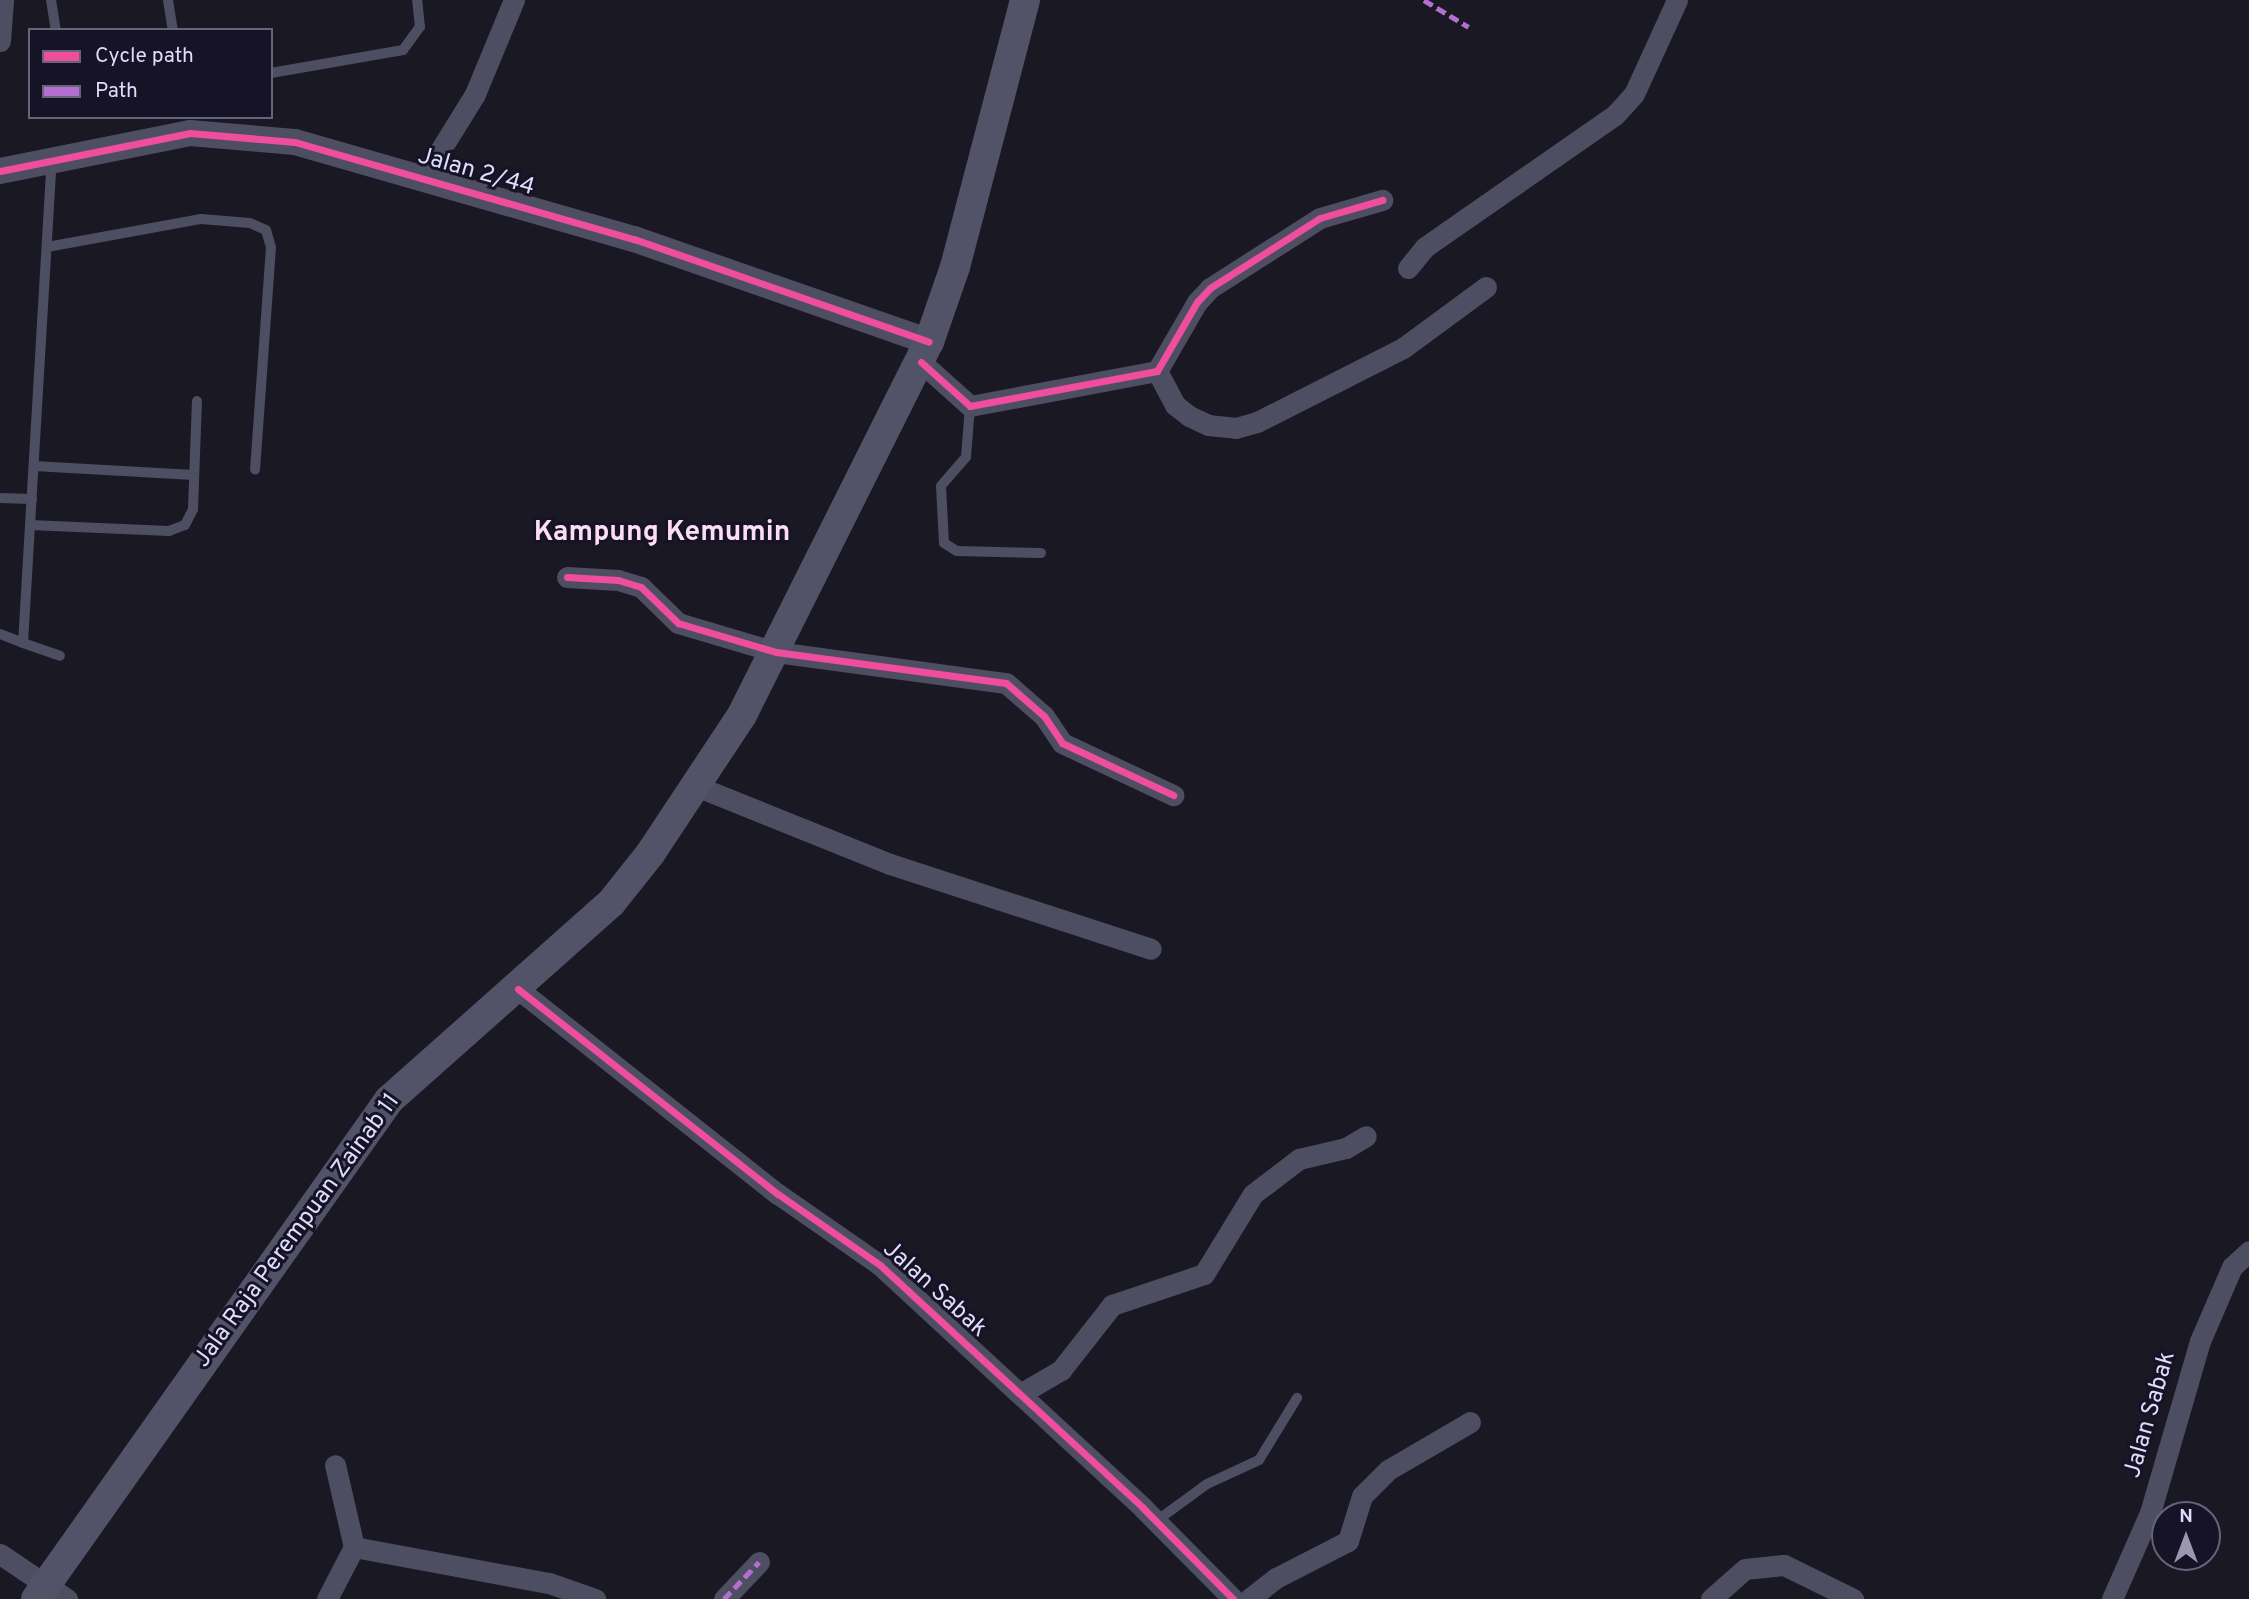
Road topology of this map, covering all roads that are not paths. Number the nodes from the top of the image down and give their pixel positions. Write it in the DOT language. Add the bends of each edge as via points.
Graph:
graph roads {
  1 [pos="3,0"];
  2 [pos="51,0"];
  3 [pos="168,0"];
  4 [pos="417,0"];
  5 [pos="514,0"];
  6 [pos="1025,0"];
  7 [pos="1677,0"];
  8 [pos="56,28"];
  9 [pos="173,28"];
  10 [pos="0,41"];
  11 [pos="273,73"];
  12 [pos="189,125"];
  13 [pos="52,160"];
  14 [pos="0,171"];
  15 [pos="423,178"];
  16 [pos="1382,200"];
  17 [pos="47,247"];
  18 [pos="1408,268"];
  19 [pos="1486,287"];
  20 [pos="925,352"];
  21 [pos="1157,371"];
  22 [pos="197,401"];
  23 [pos="970,406"];
  24 [pos="34,466"];
  25 [pos="255,469"];
  26 [pos="194,475"];
  27 [pos="0,498"];
  28 [pos="32,499"];
  29 [pos="30,525"];
  30 [pos="1041,553"];
  31 [pos="567,577"];
  32 [pos="0,634"];
  33 [pos="23,643"];
  34 [pos="776,652"];
  35 [pos="60,656"];
  36 [pos="696,786"];
  37 [pos="1173,795"];
  38 [pos="1151,949"];
  39 [pos="518,989"];
  40 [pos="1366,1136"];
  41 [pos="2249,1251"];
  42 [pos="1020,1394"];
  43 [pos="1297,1398"];
  44 [pos="1470,1422"];
  45 [pos="335,1465"];
  46 [pos="1155,1522"];
  47 [pos="354,1547"];
  48 [pos="0,1554"];
  49 [pos="759,1562"];
  50 [pos="50,1594"];
  51 [pos="327,1599"];
  52 [pos="595,1599"];
  53 [pos="724,1599"];
  54 [pos="1233,1599"];
  55 [pos="1249,1599"];
  56 [pos="1711,1599"];
  57 [pos="1853,1599"];
  58 [pos="2112,1599"];
  1 -- 10 [label="street"];
  2 -- 8 [label="lane"];
  3 -- 9 [label="lane"];
  4 -- 11 [label="lane" via="420,27 403,51"];
  5 -- 15 [label="street" via="475,94"];
  6 -- 20 [label="main road, Jala Raja Perempuan Zainab 11" via="955,267"];
  7 -- 18 [label="street" via="1634,94 1615,115 1425,247"];
  12 -- 13 [label="street, Jalan 2/44"];
  12 -- 15 [label="street, Jalan 2/44" via="295,142"];
  13 -- 14 [label="street, Jalan 2/44"];
  13 -- 17 [label="lane"];
  15 -- 20 [label="street, Jalan 2/44" via="634,239"];
  16 -- 21 [label="street" via="1320,218 1210,288"];
  17 -- 24 [label="lane"];
  17 -- 25 [label="lane" via="201,219 250,223 266,230 271,247"];
  19 -- 21 [label="street" via="1404,348 1257,422 1236,428 1208,425 1189,416 1175,405"];
  20 -- 23 [label="street"];
  20 -- 34 [label="main road, Jala Raja Perempuan Zainab 11"];
  21 -- 23 [label="street"];
  22 -- 26 [label="lane"];
  23 -- 30 [label="lane" via="967,457 941,486 944,543 957,551"];
  24 -- 26 [label="lane"];
  24 -- 28 [label="lane"];
  26 -- 29 [label="lane" via="191,517 178,529"];
  27 -- 28 [label="lane"];
  28 -- 29 [label="lane"];
  29 -- 33 [label="lane"];
  31 -- 34 [label="street" via="618,580 641,587 678,623"];
  32 -- 33 [label="lane"];
  33 -- 35 [label="lane"];
  34 -- 36 [label="main road, Jala Raja Perempuan Zainab 11"];
  34 -- 37 [label="street" via="1006,683 1044,716 1062,743"];
  36 -- 38 [label="street" via="890,864"];
  36 -- 39 [label="main road, Jala Raja Perempuan Zainab 11" via="611,903"];
  39 -- 42 [label="street, Jalan Sabak" via="778,1194 880,1265"];
  39 -- 50 [label="main road, Jala Raja Perempuan Zainab 11" via="474,1021 388,1100"];
  40 -- 42 [label="street" via="1346,1148 1299,1159 1256,1191 1204,1273 1112,1305 1061,1370"];
  41 -- 58 [label="street, Jalan Sabak" via="2232,1267 2200,1340 2150,1513"];
  42 -- 46 [label="street, Jalan Sabak"];
  43 -- 46 [label="lane" via="1259,1460 1207,1484"];
  44 -- 55 [label="street" via="1388,1470 1362,1496 1348,1541 1276,1578"];
  45 -- 47 [label="street"];
  46 -- 54 [label="street, Jalan Sabak"];
  47 -- 51 [label="street"];
  47 -- 52 [label="street" via="549,1583"];
  48 -- 50 [label="street"];
  49 -- 53 [label="street"];
  56 -- 57 [label="street" via="1745,1569 1789,1565"];
}
